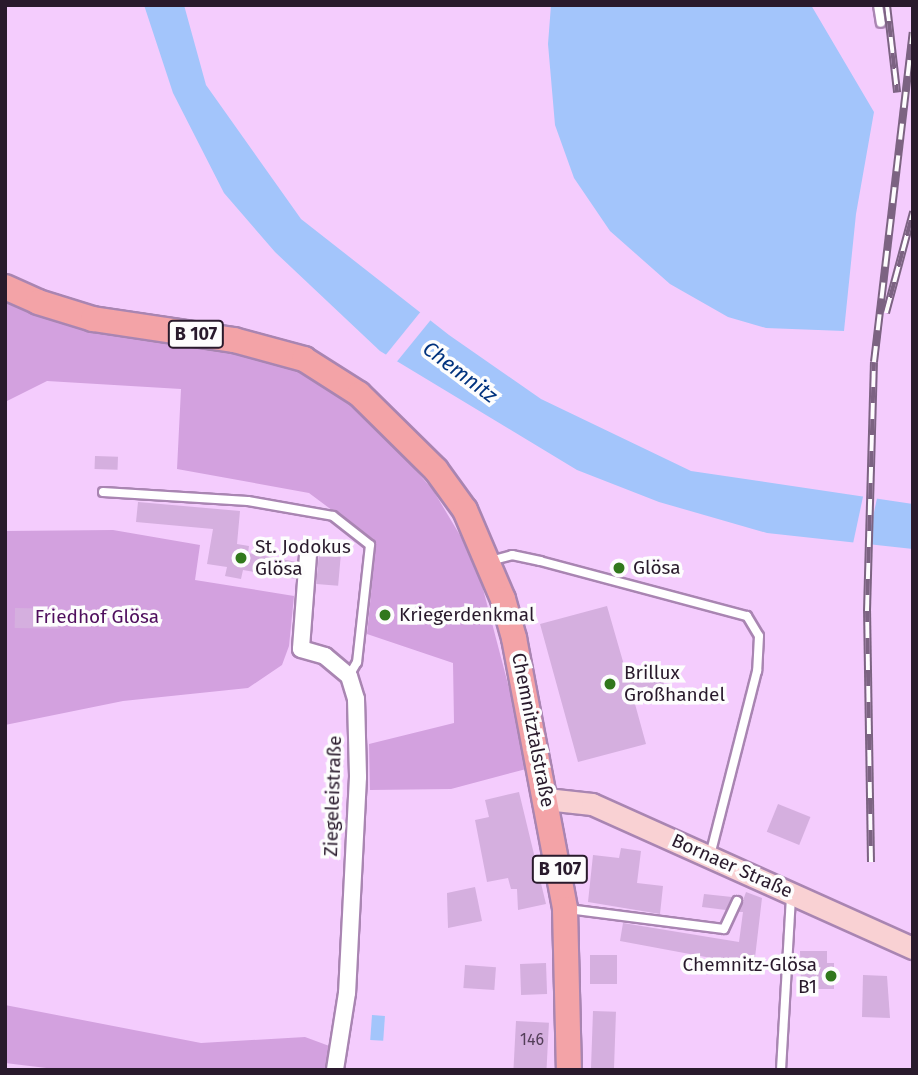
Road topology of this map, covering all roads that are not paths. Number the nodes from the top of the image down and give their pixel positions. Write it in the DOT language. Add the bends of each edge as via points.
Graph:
graph roads {
  1 [pos="877,5"];
  2 [pos="881,23"];
  3 [pos="5,287"];
  4 [pos="103,492"];
  5 [pos="308,555"];
  6 [pos="488,561"];
  7 [pos="349,676"];
  8 [pos="547,799"];
  9 [pos="709,856"];
  10 [pos="791,893"];
  11 [pos="737,901"];
  12 [pos="565,909"];
  13 [pos="913,948"];
  14 [pos="335,1070"];
  15 [pos="569,1070"];
  16 [pos="781,1070"];
  1 -- 2 [label="lane"];
  3 -- 6 [label="main road, Chemnitztalstraße / B 107" via="37,302 93,318 274,348 335,377 375,407 436,470 465,510"];
  4 -- 7 [label="lane" via="248,501 333,516 370,545 357,662"];
  5 -- 7 [label="street" via="301,649 325,656"];
  6 -- 8 [label="main road, Chemnitztalstraße / B 107" via="514,638"];
  6 -- 9 [label="lane" via="512,555 747,616 759,636 757,671"];
  7 -- 14 [label="street, Ziegeleistraße" via="356,699 358,777 346,993"];
  8 -- 9 [label="main road, Bornaer Straße" via="592,804"];
  8 -- 12 [label="main road, Chemnitztalstraße / B 107"];
  9 -- 10 [label="main road, Bornaer Straße"];
  10 -- 13 [label="main road, Bornaer Straße"];
  10 -- 16 [label="lane"];
  11 -- 12 [label="lane" via="724,929 586,908"];
  12 -- 15 [label="main road, Chemnitztalstraße / B 107"];
}
